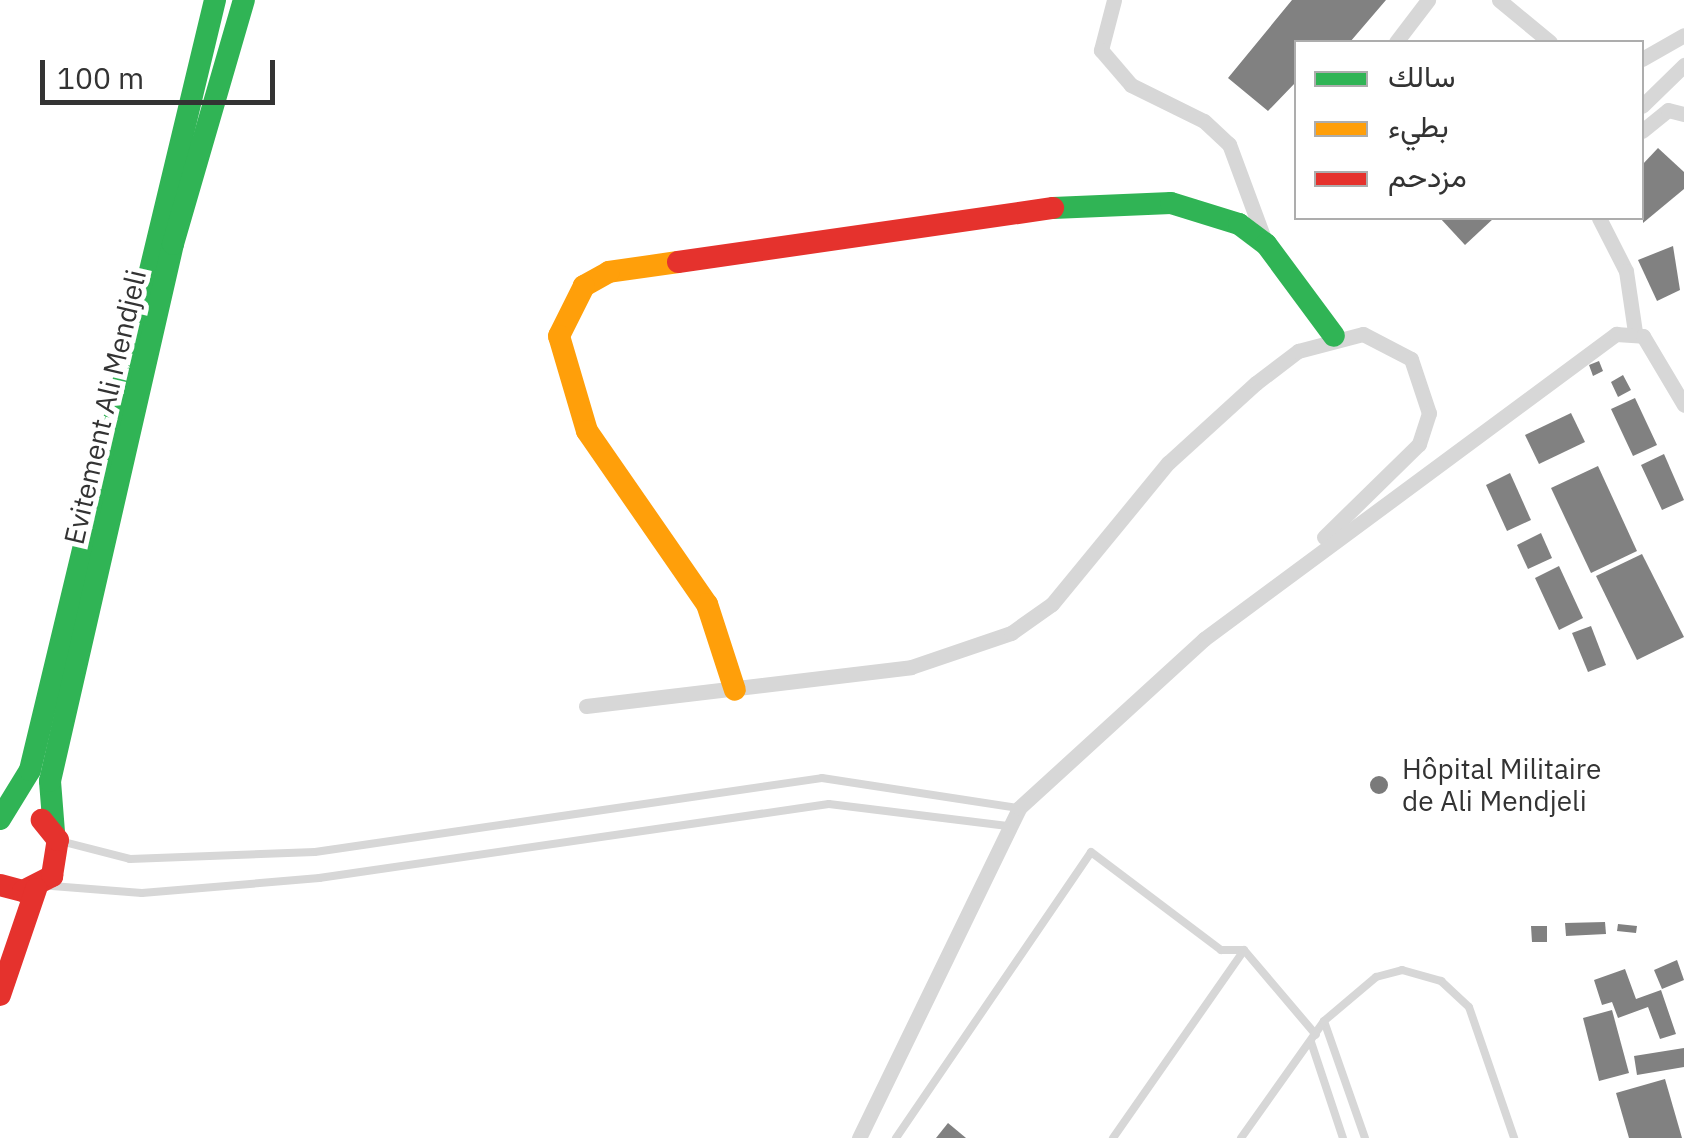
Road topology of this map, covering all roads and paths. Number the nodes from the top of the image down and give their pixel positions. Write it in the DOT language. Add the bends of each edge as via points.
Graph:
graph roads {
  1 [pos="214,0"];
  2 [pos="244,0"];
  3 [pos="1114,0"];
  4 [pos="1428,0"];
  5 [pos="1498,0"];
  6 [pos="1684,35"];
  7 [pos="1398,40"];
  8 [pos="1548,40"];
  9 [pos="1644,58"];
  10 [pos="1684,65"];
  11 [pos="1644,104"];
  12 [pos="1684,114"];
  13 [pos="1644,129"];
  14 [pos="1600,220"];
  15 [pos="1266,244"];
  16 [pos="1635,332"];
  17 [pos="1334,336"];
  18 [pos="1684,405"];
  19 [pos="1296,564"];
  20 [pos="735,690"];
  21 [pos="586,706"];
  22 [pos="1018,808"];
  23 [pos="0,820"];
  24 [pos="1008,826"];
  25 [pos="56,836"];
  26 [pos="0,885"];
  27 [pos="40,887"];
  28 [pos="1244,950"];
  29 [pos="0,995"];
  30 [pos="1324,1021"];
  31 [pos="1313,1038"];
  32 [pos="859,1138"];
  33 [pos="896,1138"];
  34 [pos="1113,1138"];
  35 [pos="1242,1138"];
  36 [pos="1343,1138"];
  37 [pos="1365,1138"];
  38 [pos="1514,1138"];
  1 -- 23 [label="main road, Evitement Ali Mendjeli" via="30,770"];
  2 -- 25 [label="main road, Evitement Ali Mendjeli" via="173,244 55,762"];
  3 -- 15 [label="street" via="1101,50 1131,85 1204,122 1229,144"];
  4 -- 7 [label="street"];
  5 -- 8 [label="street"];
  6 -- 9 [label="street"];
  10 -- 11 [label="street"];
  12 -- 13 [label="street" via="1668,110"];
  14 -- 16 [label="street" via="1630,284"];
  15 -- 17 [label="main road"];
  15 -- 20 [label="main road" via="1189,207 1096,202 609,272 584,286 559,336 587,432 707,604"];
  16 -- 18 [label="street"];
  16 -- 19 [label="street" via="1608,338"];
  17 -- 19 [label="street" via="1391,342 1412,359 1429,413 1393,474"];
  17 -- 20 [label="street" via="1270,372 1168,463 1026,625 911,667"];
  19 -- 22 [label="street"];
  20 -- 21 [label="street"];
  22 -- 24 [label="street"];
  22 -- 25 [label="lane" via="822,778 315,852 130,858"];
  23 -- 25 [label="main road" via="34,816"];
  24 -- 27 [label="lane" via="830,804 319,878 142,893"];
  24 -- 32 [label="street"];
  25 -- 27 [label="main road, Evitement Ali Mendjeli" via="58,865"];
  26 -- 27 [label="main road"];
  27 -- 29 [label="main road"];
  28 -- 31 [label="lane"];
  28 -- 33 [label="lane" via="1221,950 1091,852"];
  28 -- 34 [label="lane"];
  30 -- 31 [label="lane"];
  30 -- 37 [label="lane"];
  30 -- 38 [label="lane" via="1376,976 1402,970 1441,981 1469,1006"];
  31 -- 35 [label="lane"];
  31 -- 36 [label="lane"];
}
